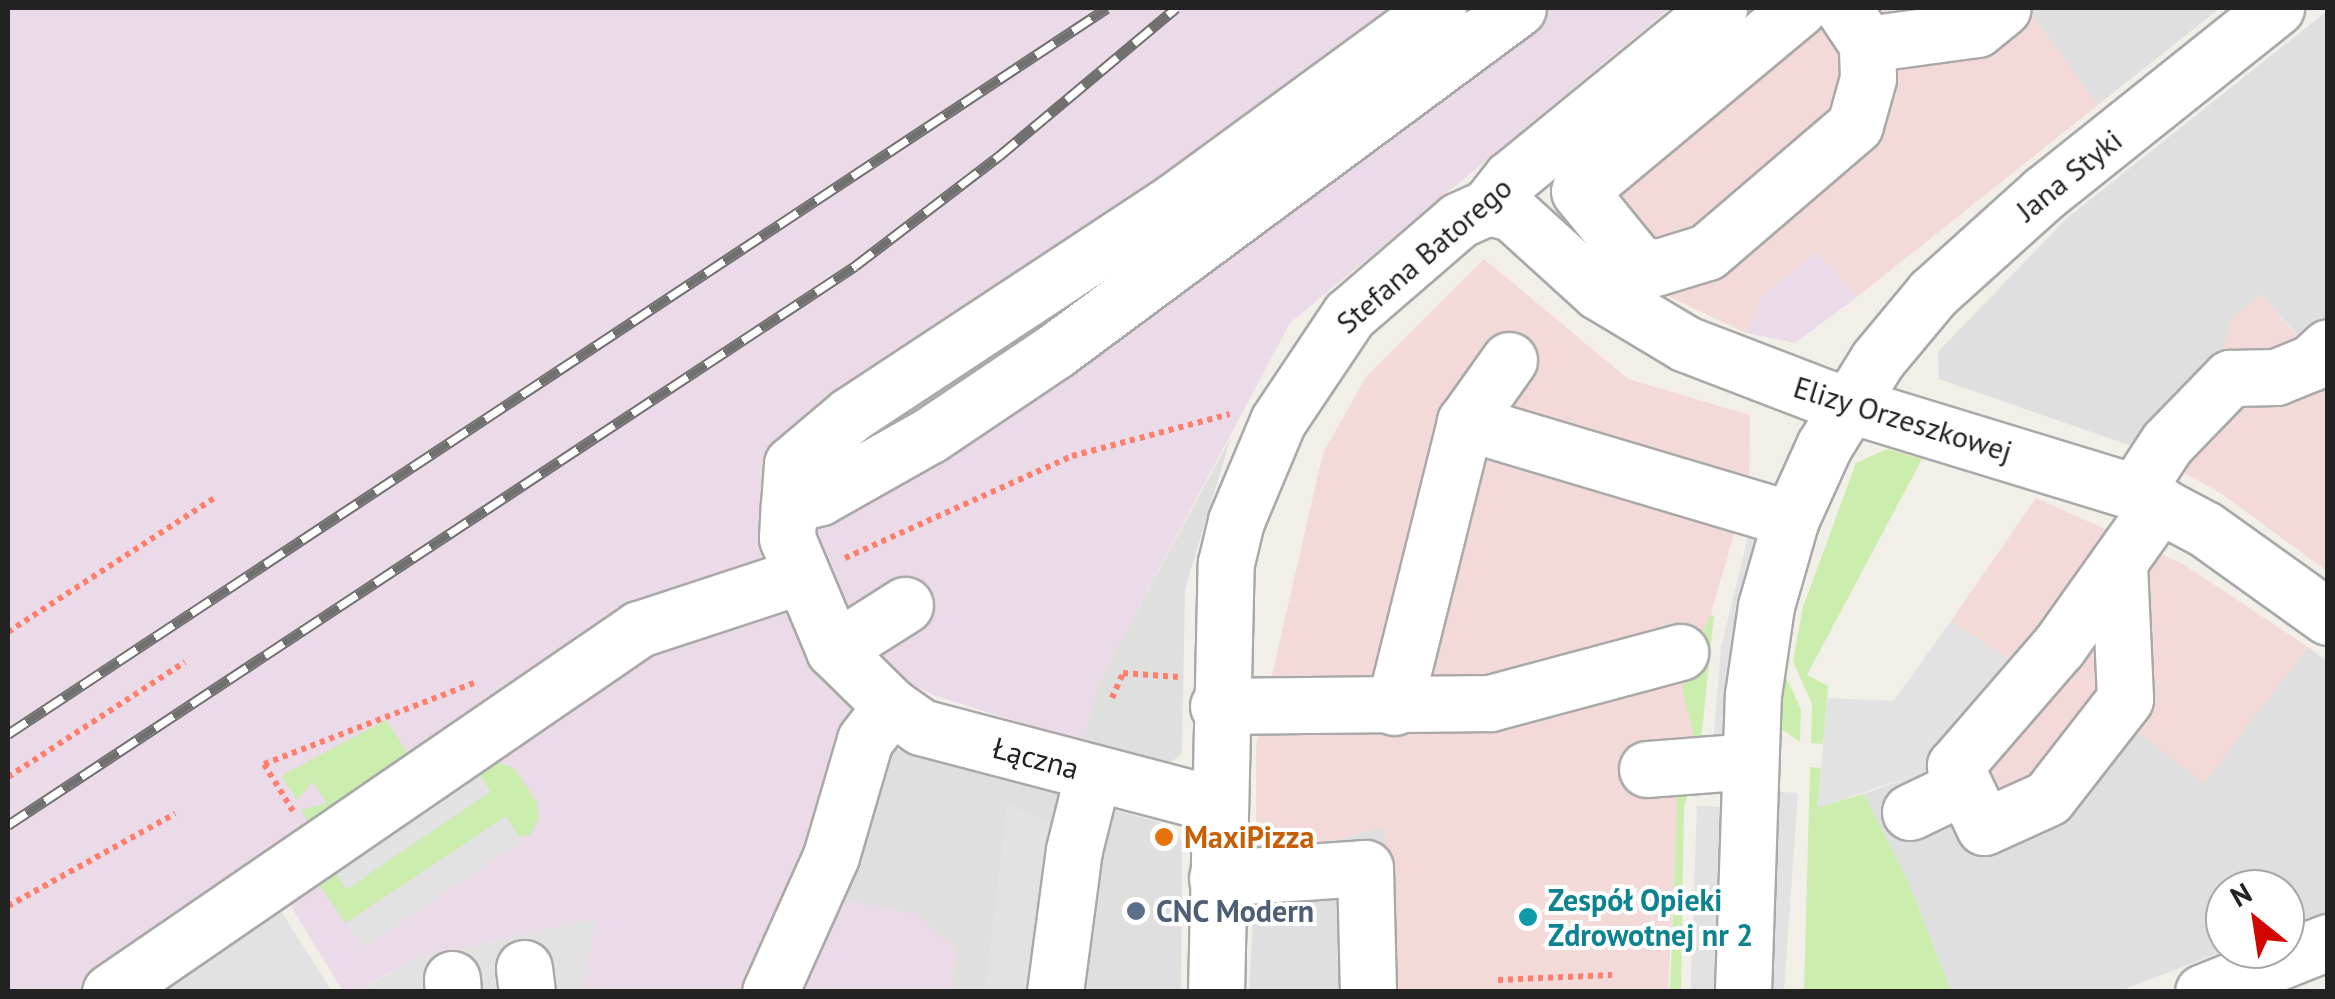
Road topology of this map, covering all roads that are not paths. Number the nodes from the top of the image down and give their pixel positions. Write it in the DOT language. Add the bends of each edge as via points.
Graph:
graph roads {
  1 [pos="1438,8"];
  2 [pos="1518,8"];
  3 [pos="1719,8"];
  4 [pos="1799,8"];
  5 [pos="2003,8"];
  6 [pos="2276,8"];
  7 [pos="1855,26"];
  8 [pos="1488,207"];
  9 [pos="2328,348"];
  10 [pos="1510,360"];
  11 [pos="1864,381"];
  12 [pos="1465,422"];
  13 [pos="2147,498"];
  14 [pos="789,506"];
  15 [pos="1792,519"];
  16 [pos="2119,565"];
  17 [pos="800,576"];
  18 [pos="905,606"];
  19 [pos="2328,617"];
  20 [pos="1680,652"];
  21 [pos="863,681"];
  22 [pos="1204,692"];
  23 [pos="1394,707"];
  24 [pos="1750,761"];
  25 [pos="1646,769"];
  26 [pos="1094,774"];
  27 [pos="1964,786"];
  28 [pos="1218,805"];
  29 [pos="1910,812"];
  30 [pos="1216,878"];
  31 [pos="2328,942"];
  32 [pos="110,992"];
  33 [pos="770,992"];
  34 [pos="1055,992"];
  35 [pos="1216,992"];
  36 [pos="1368,992"];
  37 [pos="1742,992"];
  38 [pos="2203,992"];
  1 -- 14 [label="street" via="1176,200 850,415 792,464"];
  2 -- 14 [label="street" via="1055,351 930,436 820,497"];
  3 -- 8 [label="street, Stefana Batorego" via="1511,178"];
  4 -- 7 [label="street" via="1578,192 1638,262 1655,268 1707,252 1855,125 1868,78"];
  5 -- 7 [label="street" via="1977,29"];
  6 -- 11 [label="street, Jana Styki" via="1982,247 1915,312"];
  8 -- 11 [label="street, Elizy Orzeszkowej" via="1512,213 1599,292 1647,324 1738,368"];
  8 -- 22 [label="street, Stefana Batorego" via="1459,220 1350,315 1278,421 1236,520"];
  9 -- 13 [label="street" via="2276,377 2230,378 2167,444"];
  10 -- 12 [label="street"];
  11 -- 13 [label="street, Elizy Orzeszkowej"];
  11 -- 15 [label="street, Jana Styki"];
  12 -- 15 [label="street"];
  12 -- 23 [label="street"];
  13 -- 16 [label="street"];
  13 -- 19 [label="street, Elizy Orzeszkowej"];
  14 -- 17 [label="street" via="784,521"];
  15 -- 24 [label="street, Jana Styki" via="1766,606"];
  16 -- 27 [label="street" via="1955,766"];
  16 -- 27 [label="street" via="2125,699 2048,798 1984,827"];
  17 -- 21 [label="street"];
  17 -- 32 [label="street" via="639,629"];
  18 -- 21 [label="street"];
  20 -- 23 [label="street" via="1490,703"];
  21 -- 26 [label="street, Łączna" via="921,728"];
  21 -- 33 [label="street" via="865,740 832,856"];
  22 -- 23 [label="street"];
  22 -- 28 [label="street, Stefana Batorego"];
  24 -- 25 [label="street"];
  24 -- 37 [label="street, Jana Styki"];
  26 -- 28 [label="street, Łączna"];
  26 -- 34 [label="street" via="1074,850"];
  27 -- 29 [label="street"];
  28 -- 30 [label="street, Stefana Batorego"];
  30 -- 35 [label="street, Stefana Batorego"];
  30 -- 36 [label="street" via="1365,868"];
  31 -- 38 [label="street"];
}
